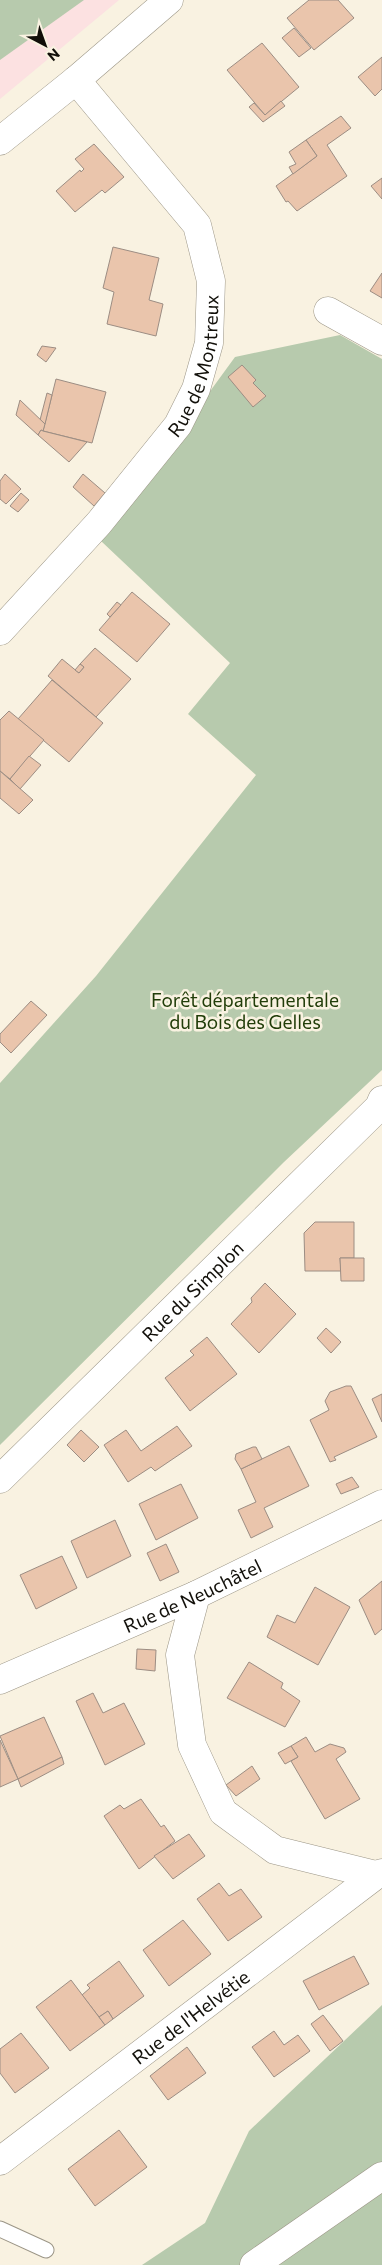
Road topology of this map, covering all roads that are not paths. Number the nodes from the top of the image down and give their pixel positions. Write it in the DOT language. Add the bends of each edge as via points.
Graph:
graph roads {
  1 [pos="169,0"];
  2 [pos="76,80"];
  3 [pos="0,141"];
  4 [pos="328,312"];
  5 [pos="382,341"];
  6 [pos="0,631"];
  7 [pos="381,1103"];
  8 [pos="0,1479"];
  9 [pos="382,1504"];
  10 [pos="196,1596"];
  11 [pos="0,1680"];
  12 [pos="379,1874"];
  13 [pos="0,2161"];
  14 [pos="382,2176"];
  15 [pos="0,2229"];
  16 [pos="46,2250"];
  17 [pos="254,2265"];
  1 -- 2 [label="street"];
  2 -- 3 [label="street"];
  2 -- 6 [label="street, Rue de Montreux" via="197,225 211,281 209,343 196,389 178,425 99,523"];
  4 -- 5 [label="street"];
  7 -- 8 [label="street, Rue du Simplon"];
  9 -- 10 [label="street, Rue de Neuchâtel"];
  10 -- 11 [label="street, Rue de Neuchâtel"];
  10 -- 12 [label="street" via="180,1655 181,1664 192,1745 223,1812 275,1850"];
  12 -- 13 [label="street, Rue de l'Helvétie"];
  14 -- 17 [label="street"];
  15 -- 16 [label="lane"];
}
